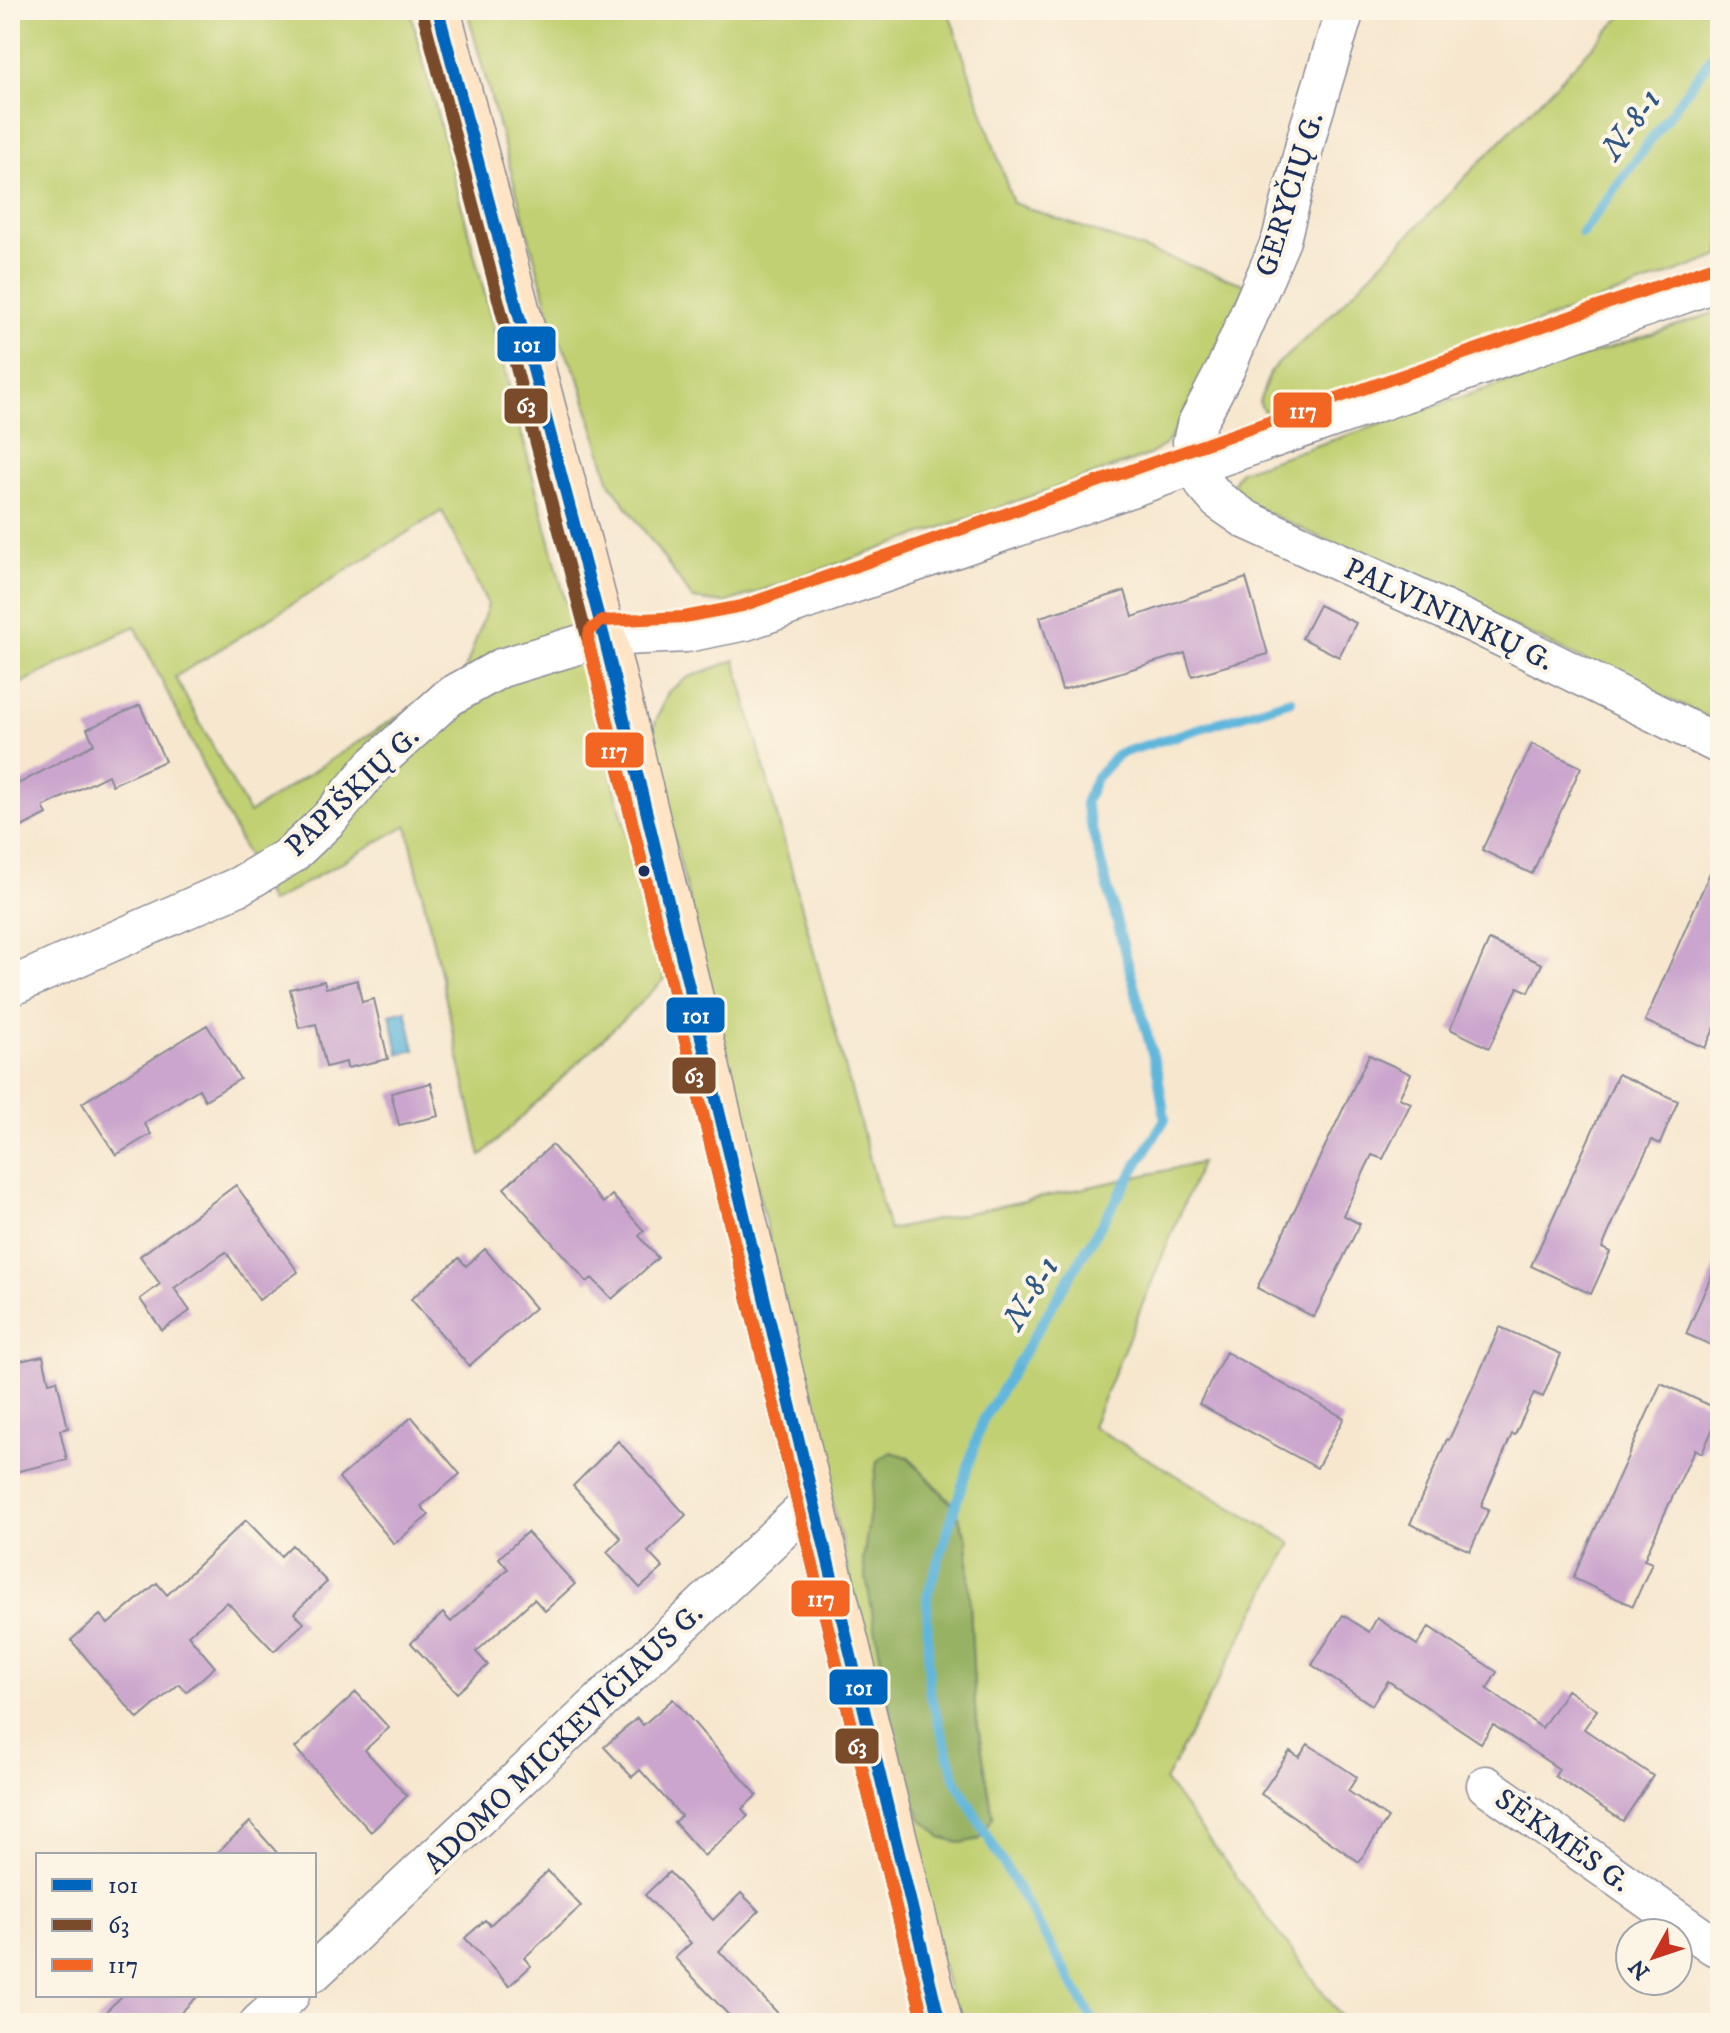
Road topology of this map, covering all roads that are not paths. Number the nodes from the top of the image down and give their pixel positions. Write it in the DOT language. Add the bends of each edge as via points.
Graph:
graph roads {
  1 [pos="438,10"];
  2 [pos="1345,10"];
  3 [pos="1720,281"];
  4 [pos="1195,464"];
  5 [pos="604,637"];
  6 [pos="1720,745"];
  7 [pos="10,987"];
  8 [pos="812,1502"];
  9 [pos="1486,1785"];
  10 [pos="1720,1947"];
  11 [pos="316,1970"];
  12 [pos="288,1997"];
  13 [pos="259,2023"];
  14 [pos="940,2023"];
  1 -- 5 [label="main road"];
  2 -- 4 [label="street, GERYČIŲ G." via="1281,240 1196,425"];
  3 -- 4 [label="street, PAPIŠKIŲ G."];
  4 -- 5 [label="street, PAPIŠKIŲ G." via="746,621 686,633"];
  4 -- 6 [label="street, PALVININKŲ G." via="1218,500 1247,520"];
  5 -- 7 [label="street, PAPIŠKIŲ G." via="501,668 449,697 373,766 291,855 239,886"];
  5 -- 8 [label="main road"];
  8 -- 11 [label="street, ADOMO MICKEVIČIAUS G."];
  8 -- 14 [label="main road"];
  9 -- 10 [label="street, SĖKMĖS G."];
  12 -- 13 [label="street"];
}
